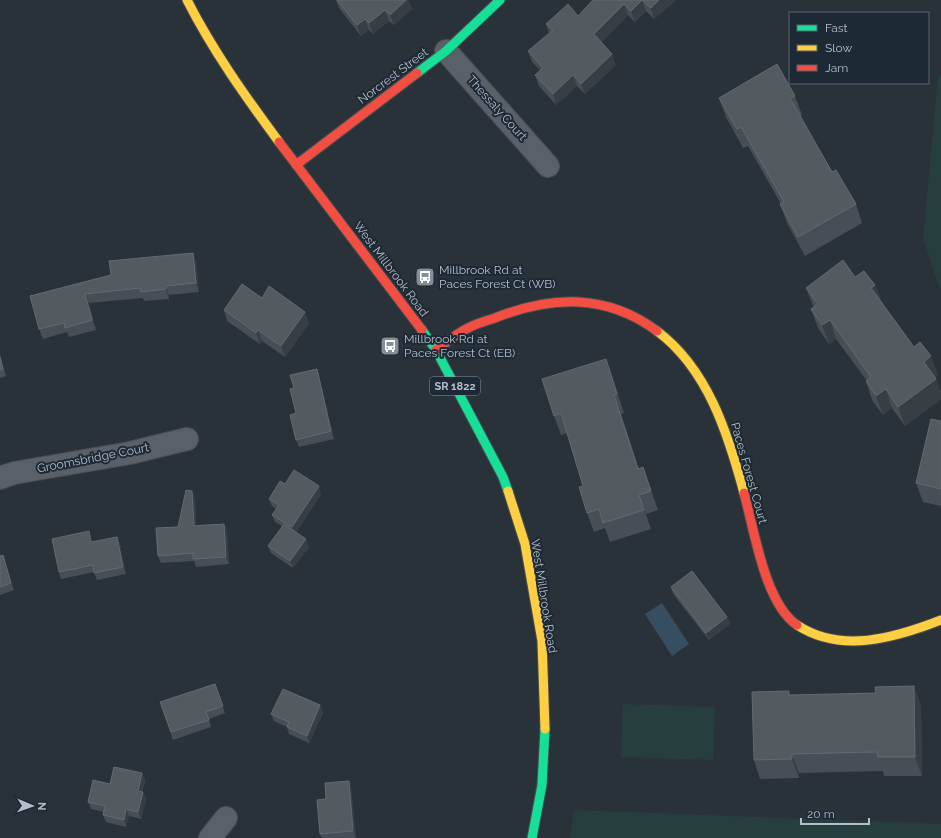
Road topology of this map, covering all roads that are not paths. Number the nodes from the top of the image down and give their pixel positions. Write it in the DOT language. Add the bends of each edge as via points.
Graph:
graph roads {
  1 [pos="187,0"];
  2 [pos="500,0"];
  3 [pos="446,51"];
  4 [pos="296,165"];
  5 [pos="548,166"];
  6 [pos="436,350"];
  7 [pos="186,439"];
  8 [pos="0,478"];
  9 [pos="941,620"];
  10 [pos="226,818"];
  11 [pos="210,838"];
  12 [pos="532,838"];
  1 -- 4 [label="street, West Millbrook Road / SR 1822" via="206,37 236,84"];
  2 -- 3 [label="street, Norcrest Street"];
  3 -- 4 [label="street, Norcrest Street"];
  3 -- 5 [label="street, Thessaly Court"];
  4 -- 6 [label="street, West Millbrook Road / SR 1822"];
  6 -- 9 [label="street, Paces Forest Court" via="467,328 515,309 557,301 592,301 624,309 665,335 687,361 712,399 729,440 765,571 776,600 790,621 816,636 846,642 879,639"];
  6 -- 12 [label="street, West Millbrook Road / SR 1822" via="503,477 525,544 542,641 546,721 542,785"];
  7 -- 8 [label="street, Groomsbridge Court" via="130,453 14,473"];
  10 -- 11 [label="street"];
}
